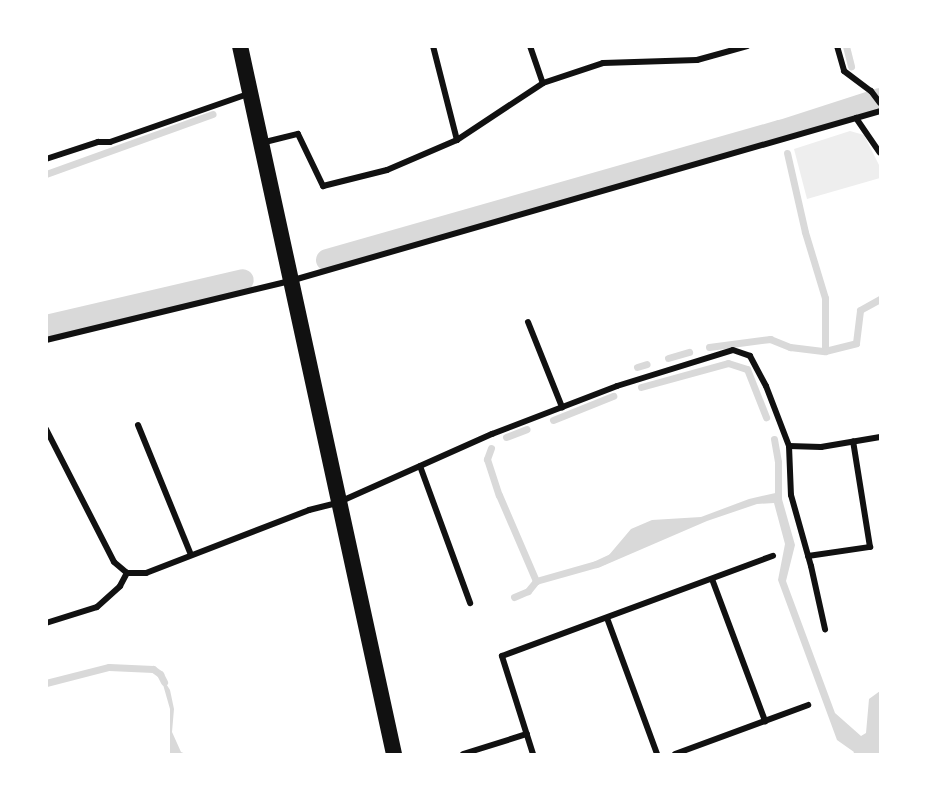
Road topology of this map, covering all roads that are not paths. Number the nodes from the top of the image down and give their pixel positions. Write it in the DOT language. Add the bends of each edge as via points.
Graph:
graph roads {
  1 [pos="240,46"];
  2 [pos="433,46"];
  3 [pos="530,46"];
  4 [pos="747,46"];
  5 [pos="837,46"];
  6 [pos="543,83"];
  7 [pos="249,93"];
  8 [pos="880,103"];
  9 [pos="880,111"];
  10 [pos="856,118"];
  11 [pos="456,140"];
  12 [pos="261,143"];
  13 [pos="880,153"];
  14 [pos="46,159"];
  15 [pos="290,281"];
  16 [pos="528,322"];
  17 [pos="46,340"];
  18 [pos="562,407"];
  19 [pos="138,425"];
  20 [pos="46,429"];
  21 [pos="880,437"];
  22 [pos="853,441"];
  23 [pos="789,446"];
  24 [pos="420,466"];
  25 [pos="337,504"];
  26 [pos="191,555"];
  27 [pos="773,556"];
  28 [pos="808,556"];
  29 [pos="127,573"];
  30 [pos="712,579"];
  31 [pos="470,603"];
  32 [pos="607,618"];
  33 [pos="46,623"];
  34 [pos="825,629"];
  35 [pos="808,705"];
  36 [pos="765,721"];
  37 [pos="527,734"];
  38 [pos="394,754"];
  39 [pos="463,754"];
  40 [pos="533,754"];
  41 [pos="657,754"];
  42 [pos="675,754"];
  1 -- 7 [label="highway"];
  2 -- 11 [label="street"];
  3 -- 6 [label="street"];
  4 -- 6 [label="street" via="697,60 603,63"];
  5 -- 8 [label="street" via="844,71"];
  6 -- 11 [label="street"];
  7 -- 12 [label="highway"];
  7 -- 14 [label="street" via="110,142 98,142"];
  9 -- 10 [label="street"];
  10 -- 13 [label="street"];
  10 -- 15 [label="street"];
  11 -- 12 [label="street" via="387,170 323,186 298,134"];
  12 -- 15 [label="highway"];
  15 -- 17 [label="street"];
  15 -- 25 [label="highway"];
  16 -- 18 [label="street"];
  18 -- 23 [label="street" via="733,350 750,356"];
  18 -- 24 [label="street"];
  19 -- 26 [label="street"];
  20 -- 29 [label="street" via="114,562"];
  21 -- 22 [label="street"];
  22 -- 23 [label="street" via="821,447"];
  22 -- 28 [label="street" via="870,547"];
  23 -- 28 [label="street" via="791,495"];
  24 -- 25 [label="street"];
  24 -- 31 [label="street"];
  25 -- 26 [label="street" via="309,510"];
  25 -- 38 [label="highway"];
  26 -- 29 [label="street" via="146,573"];
  27 -- 30 [label="street"];
  28 -- 34 [label="street"];
  29 -- 33 [label="street" via="120,586 98,607"];
  30 -- 32 [label="street"];
  30 -- 36 [label="street"];
  32 -- 37 [label="street" via="502,656"];
  32 -- 41 [label="street"];
  35 -- 36 [label="street"];
  36 -- 42 [label="street"];
  37 -- 39 [label="street"];
  37 -- 40 [label="street"];
}
